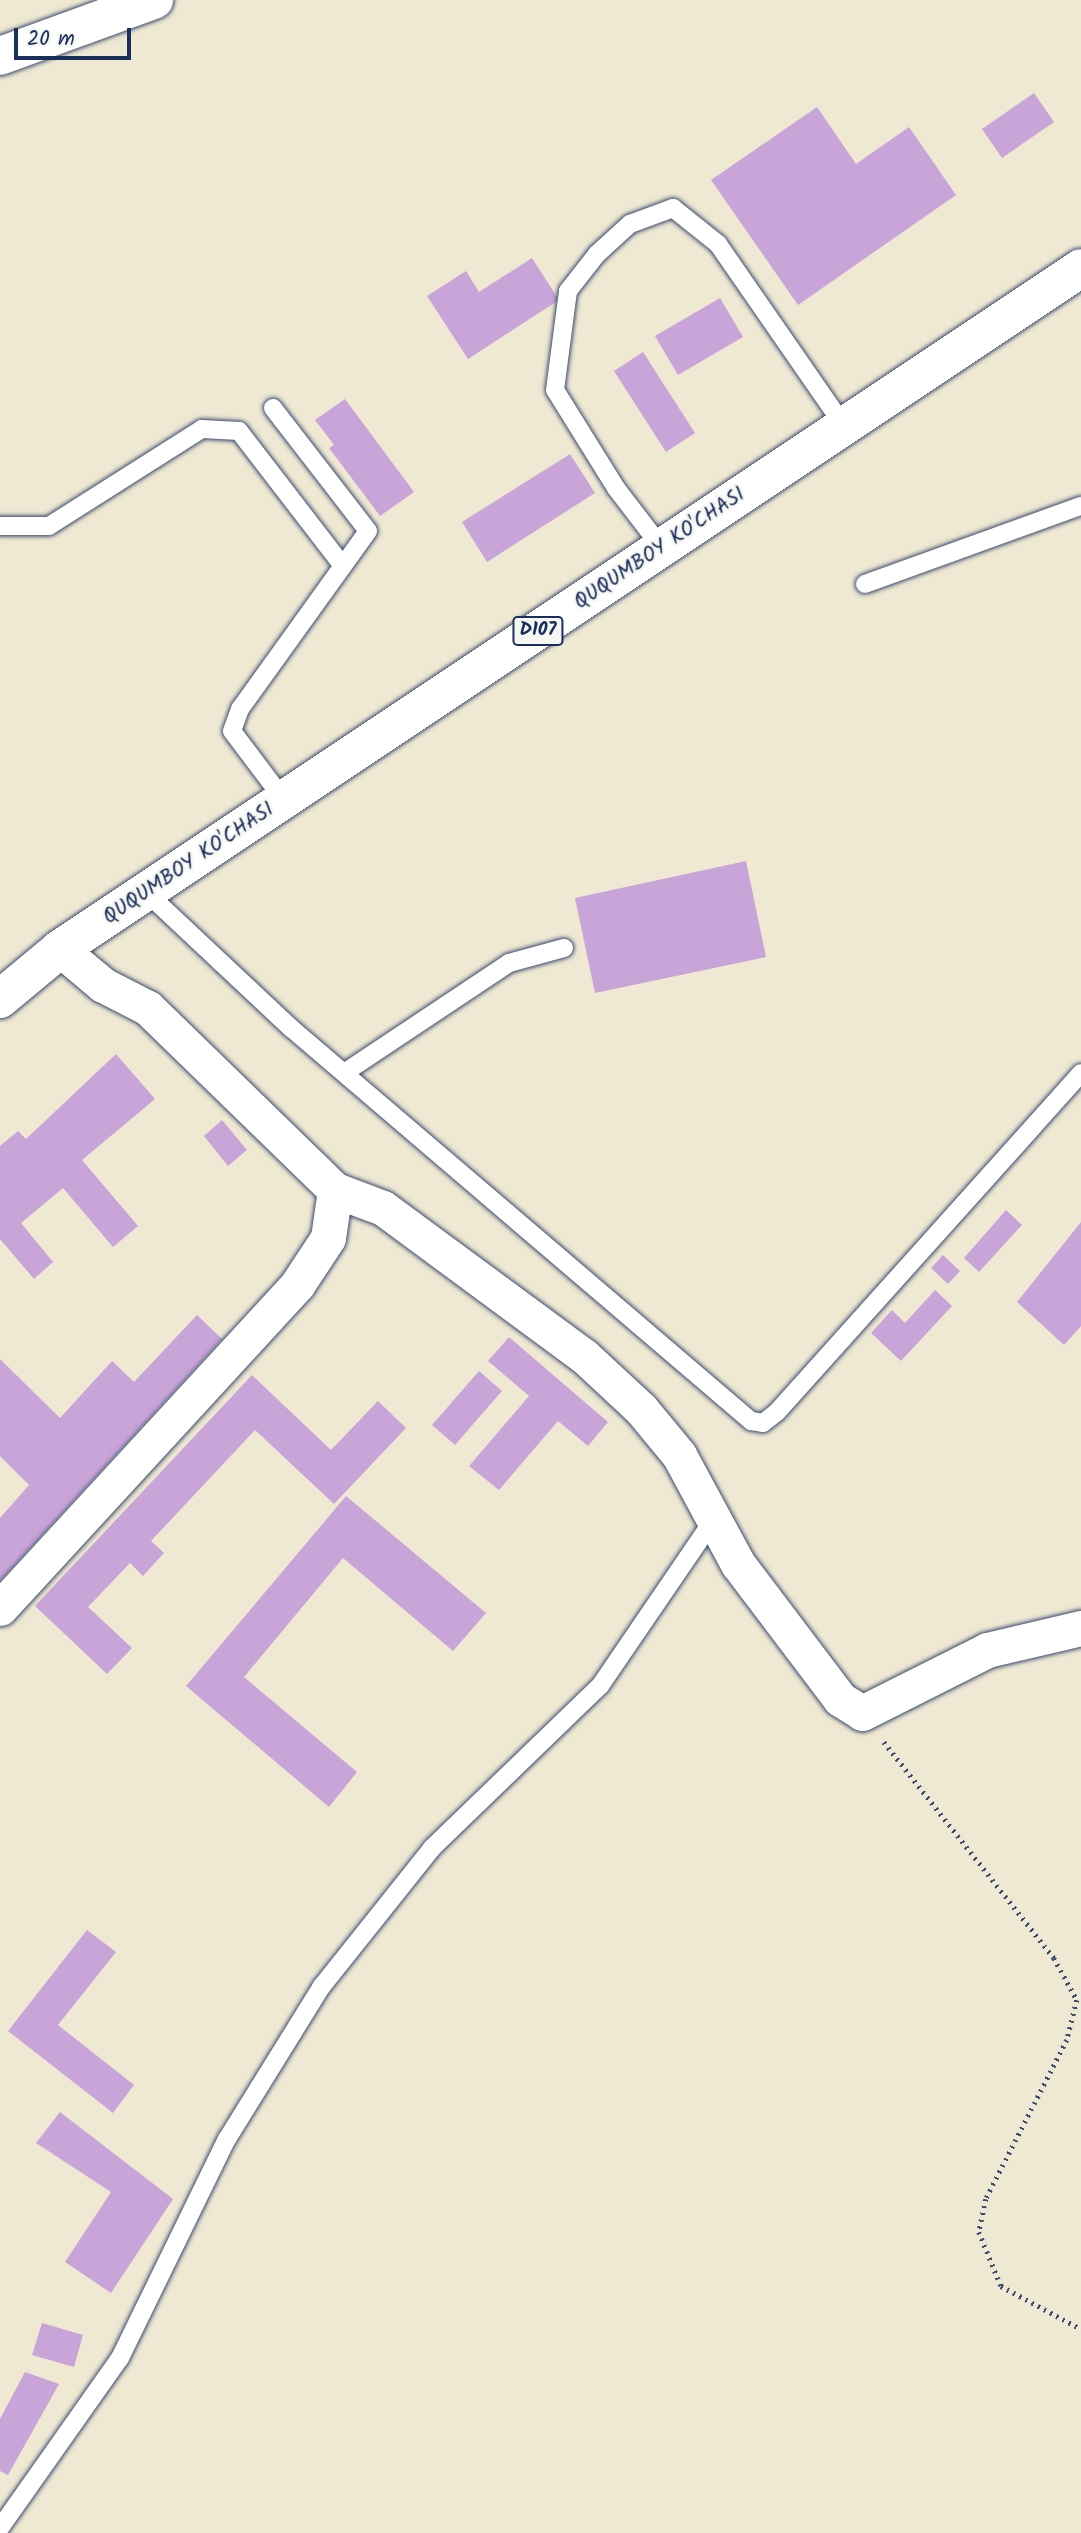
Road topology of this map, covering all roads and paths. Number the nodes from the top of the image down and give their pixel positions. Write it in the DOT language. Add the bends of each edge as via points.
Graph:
graph roads {
  1 [pos="154,0"];
  2 [pos="0,55"];
  3 [pos="1081,268"];
  4 [pos="273,408"];
  5 [pos="844,426"];
  6 [pos="1081,506"];
  7 [pos="0,526"];
  8 [pos="662,548"];
  9 [pos="343,566"];
  10 [pos="864,584"];
  11 [pos="285,800"];
  12 [pos="146,892"];
  13 [pos="564,948"];
  14 [pos="60,949"];
  15 [pos="0,999"];
  16 [pos="344,1073"];
  17 [pos="1081,1073"];
  18 [pos="335,1190"];
  19 [pos="712,1522"];
  20 [pos="0,1608"];
  21 [pos="1081,1628"];
  22 [pos="862,1713"];
  23 [pos="1081,2329"];
  24 [pos="0,2528"];
  1 -- 2 [label="main road"];
  3 -- 5 [label="main road, QUQUMBOY KO'CHASI / D107"];
  4 -- 9 [label="lane" via="368,531"];
  5 -- 8 [label="main road, QUQUMBOY KO'CHASI / D107"];
  5 -- 8 [label="lane" via="718,244 673,208 630,224 597,254 568,291 555,390 616,488"];
  6 -- 10 [label="lane"];
  7 -- 9 [label="lane" via="49,527 202,429 239,431"];
  8 -- 11 [label="main road, QUQUMBOY KO'CHASI / D107"];
  9 -- 11 [label="lane" via="240,709 232,731"];
  11 -- 12 [label="main road, QUQUMBOY KO'CHASI / D107"];
  12 -- 14 [label="main road, QUQUMBOY KO'CHASI / D107"];
  12 -- 16 [label="lane"];
  13 -- 16 [label="lane" via="509,963"];
  14 -- 15 [label="main road, QUQUMBOY KO'CHASI / D107"];
  14 -- 18 [label="street" via="103,985 148,1009"];
  16 -- 17 [label="lane" via="751,1421 763,1423"];
  18 -- 19 [label="street" via="383,1208 584,1356 640,1409 679,1455"];
  18 -- 20 [label="street" via="328,1238 298,1285"];
  19 -- 22 [label="street" via="738,1564 840,1699"];
  19 -- 24 [label="lane" via="600,1686 432,1848 322,1986 227,2139 120,2358"];
  21 -- 22 [label="street" via="987,1650"];
  22 -- 23 [label="path" via="1054,1958 1077,2000 1067,2040 986,2199 979,2232 1001,2286"];
}
